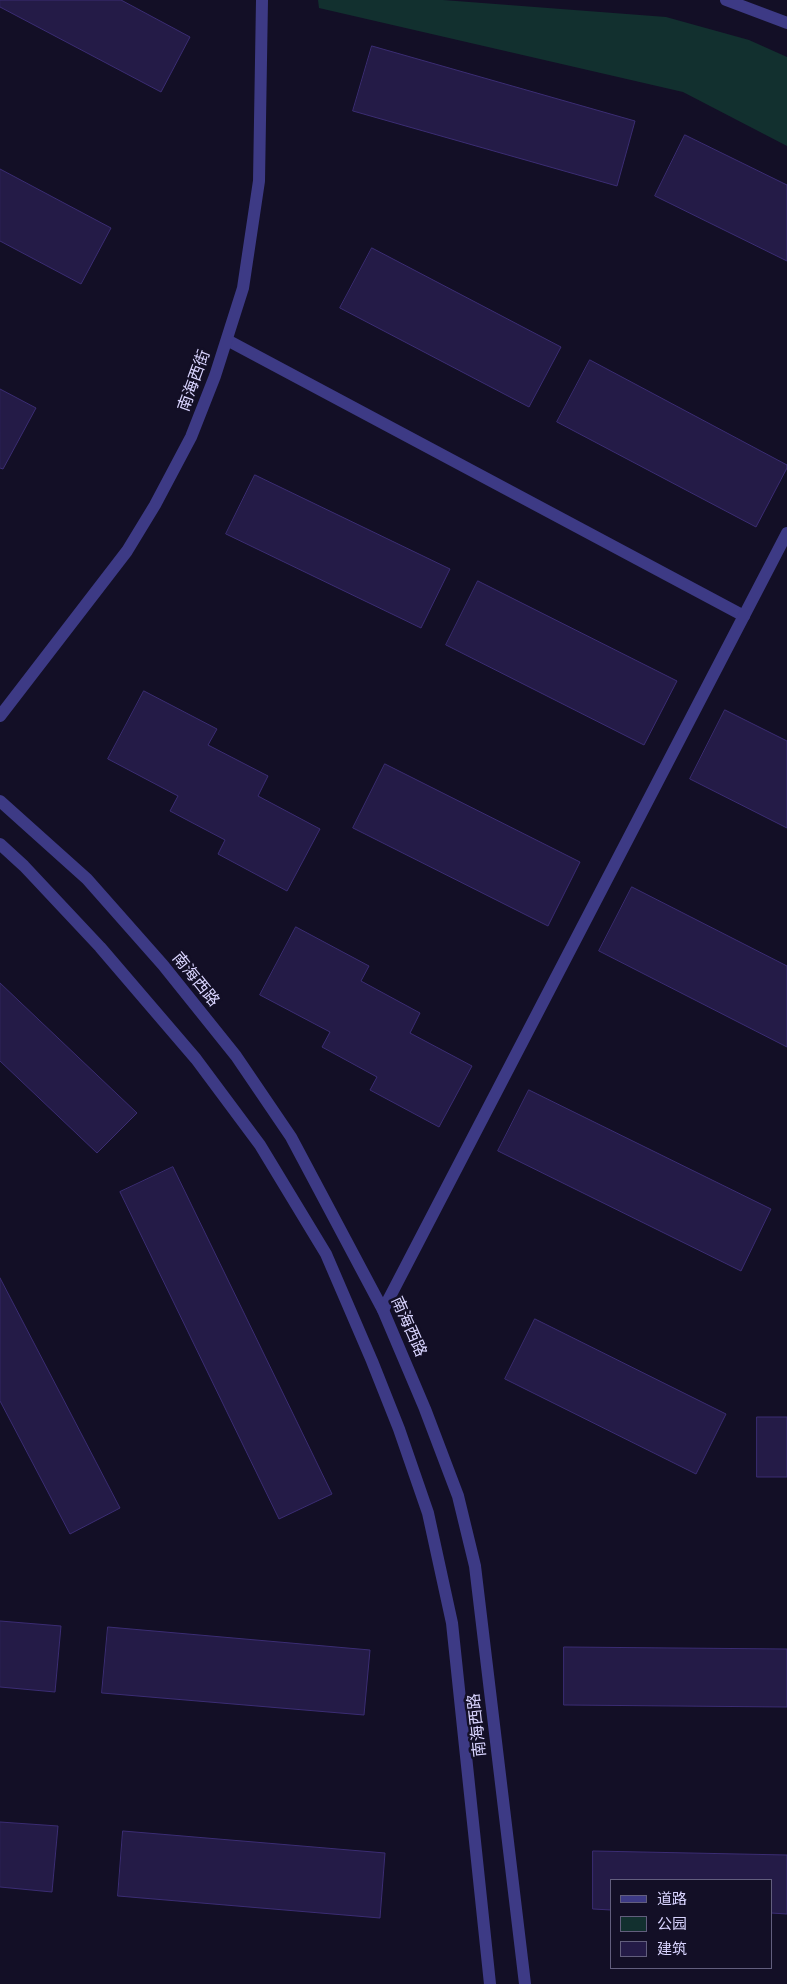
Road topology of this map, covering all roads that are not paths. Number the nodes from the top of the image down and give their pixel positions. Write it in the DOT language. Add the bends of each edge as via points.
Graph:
graph roads {
  1 [pos="262,0"];
  2 [pos="726,0"];
  3 [pos="787,23"];
  4 [pos="226,340"];
  5 [pos="787,533"];
  6 [pos="744,616"];
  7 [pos="0,716"];
  8 [pos="0,802"];
  9 [pos="0,844"];
  10 [pos="383,1310"];
  11 [pos="490,1984"];
  12 [pos="525,1984"];
  1 -- 4 [label="street, 南海西街" via="260,181 243,288"];
  2 -- 3 [label="street"];
  4 -- 6 [label="street"];
  4 -- 7 [label="street, 南海西街" via="191,437 155,505 127,550"];
  5 -- 6 [label="street"];
  6 -- 10 [label="street"];
  8 -- 10 [label="street, 南海西路" via="87,878 163,964 236,1056 291,1137"];
  9 -- 11 [label="street, 南海西路" via="125,977 196,1059 260,1144 326,1254 372,1361 428,1513 452,1623"];
  10 -- 12 [label="street, 南海西路" via="458,1496 475,1566"];
}
